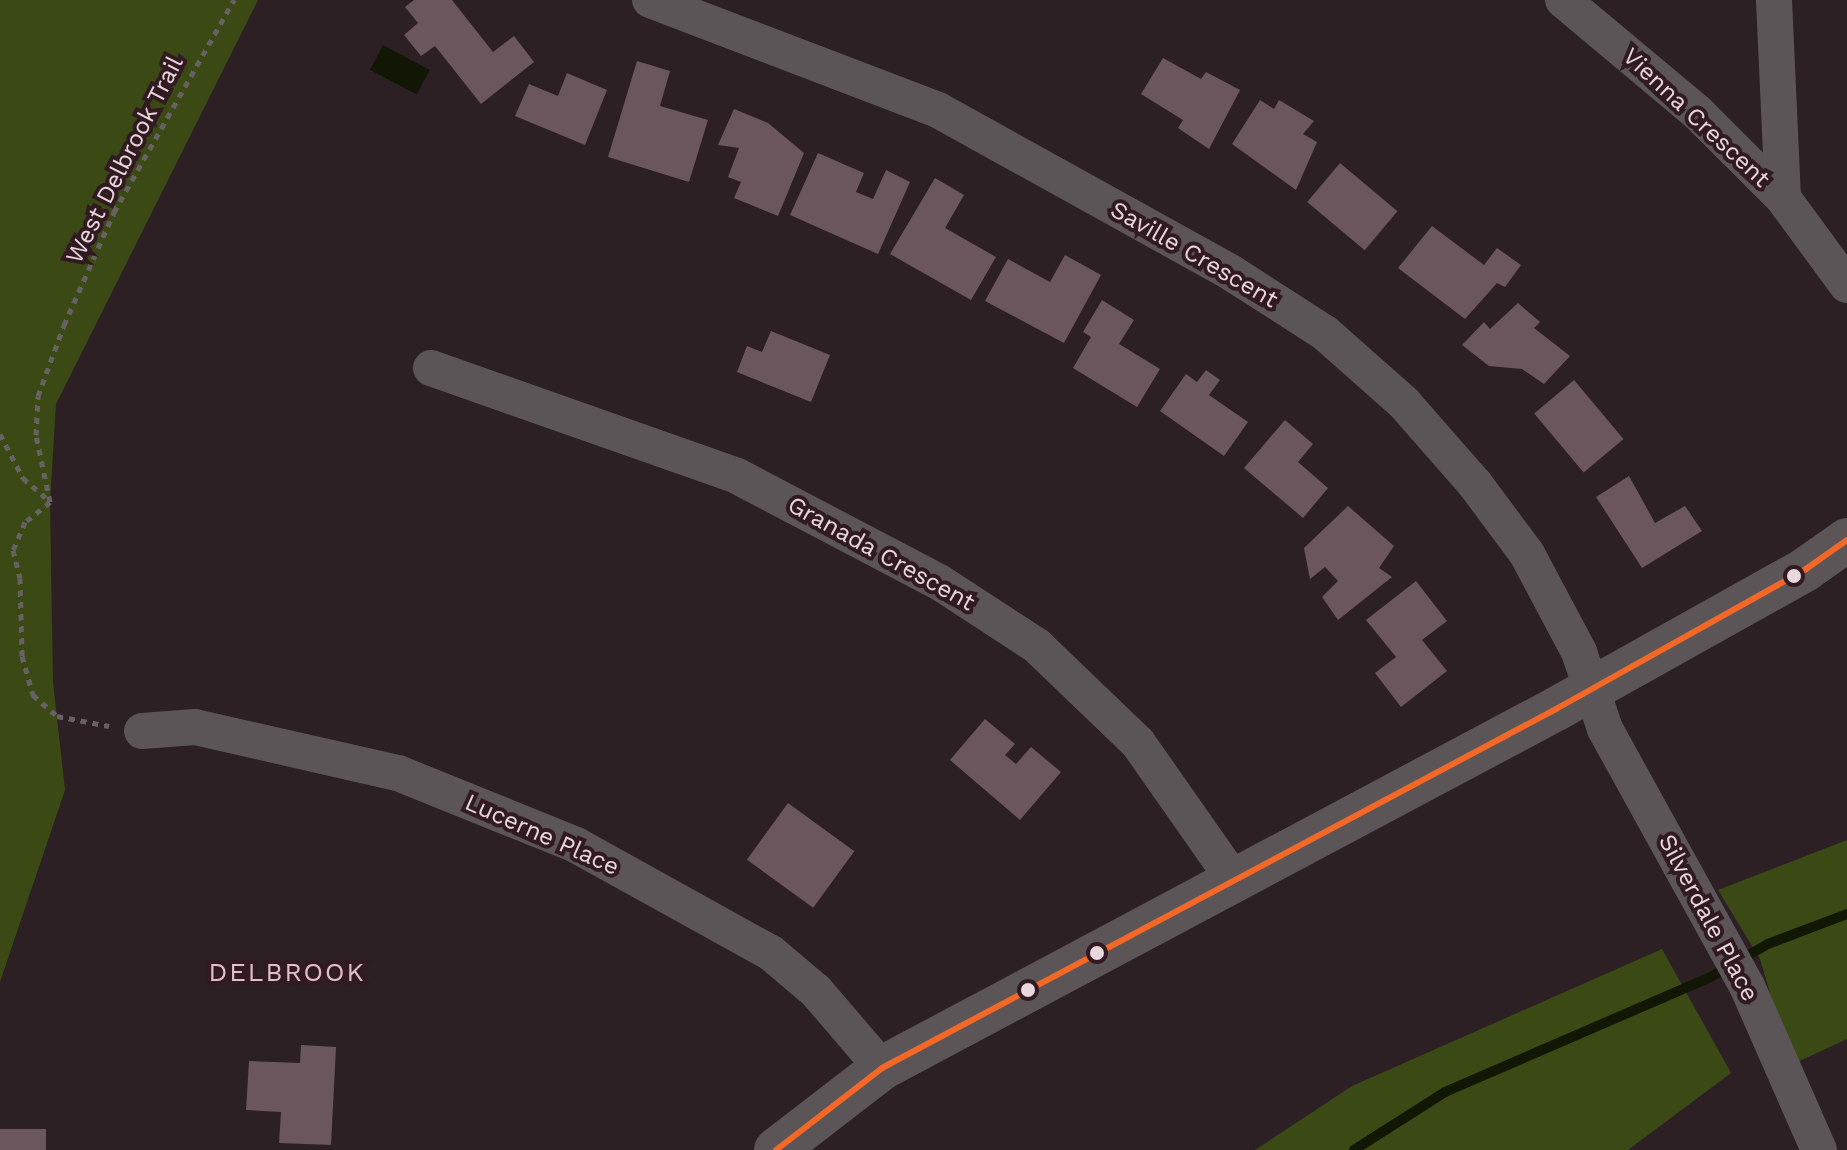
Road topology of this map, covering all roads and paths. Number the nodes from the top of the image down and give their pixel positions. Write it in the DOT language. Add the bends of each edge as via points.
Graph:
graph roads {
  1 [pos="234,0"];
  2 [pos="650,0"];
  3 [pos="1563,0"];
  4 [pos="1774,0"];
  5 [pos="1783,198"];
  6 [pos="1847,285"];
  7 [pos="431,368"];
  8 [pos="0,434"];
  9 [pos="50,502"];
  10 [pos="1847,540"];
  11 [pos="1592,688"];
  12 [pos="142,731"];
  13 [pos="1234,880"];
  14 [pos="882,1068"];
  15 [pos="776,1150"];
  16 [pos="1819,1150"];
  1 -- 9 [label="path, West Delbrook Trail" via="114,212 38,396 36,435"];
  2 -- 11 [label="street, Saville Crescent" via="938,110 1230,272 1325,333 1404,403 1475,484 1527,554 1579,652"];
  3 -- 5 [label="street, Vienna Crescent" via="1698,113"];
  4 -- 5 [label="street"];
  5 -- 6 [label="street, Vienna Crescent"];
  7 -- 13 [label="street, Granada Crescent" via="737,476 939,582 1037,646 1138,743"];
  8 -- 9 [label="path" via="23,478"];
  9 -- 12 [label="path" via="25,522 13,550 20,578 22,656 33,695 57,716"];
  10 -- 11 [label="street" via="1806,569"];
  11 -- 13 [label="street"];
  11 -- 16 [label="street, Silverdale Place" via="1605,729 1747,986"];
  12 -- 14 [label="street, Lucerne Place" via="195,727 398,773 576,845 771,953 816,991"];
  13 -- 14 [label="street"];
  14 -- 15 [label="street"];
}
